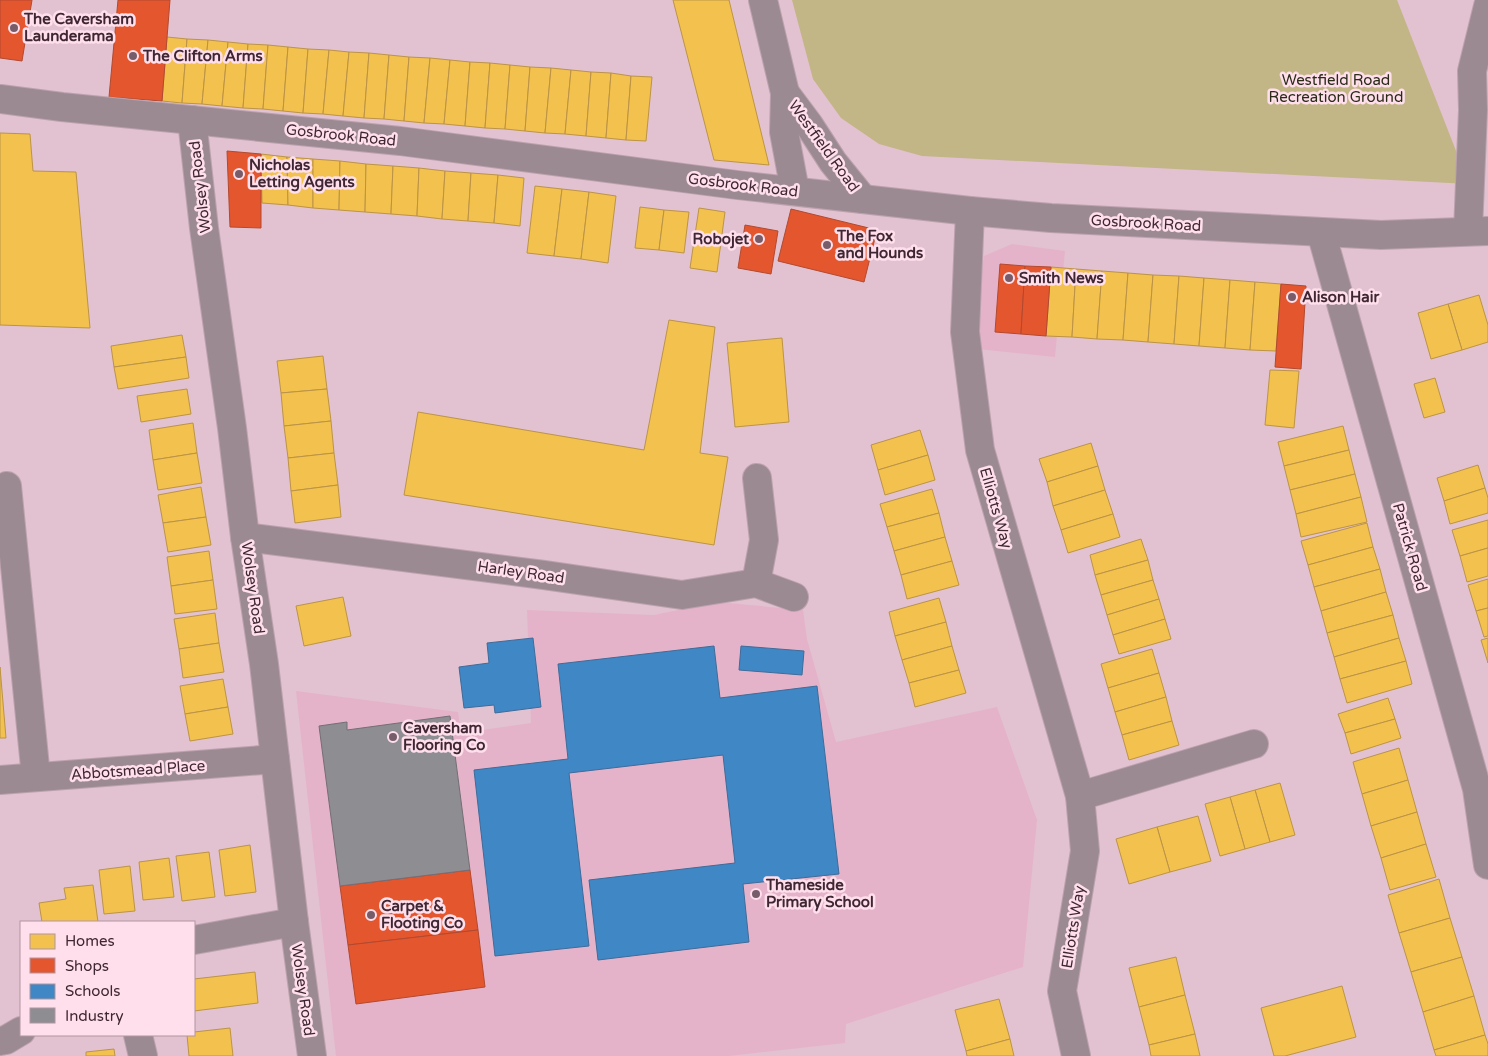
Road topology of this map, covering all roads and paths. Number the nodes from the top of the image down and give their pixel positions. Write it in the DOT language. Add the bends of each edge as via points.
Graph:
graph roads {
  1 [pos="763,0"];
  2 [pos="1488,6"];
  3 [pos="1480,70"];
  4 [pos="785,93"];
  5 [pos="0,99"];
  6 [pos="192,120"];
  7 [pos="795,191"];
  8 [pos="863,199"];
  9 [pos="970,211"];
  10 [pos="1478,231"];
  11 [pos="1321,232"];
  12 [pos="757,478"];
  13 [pos="7,486"];
  14 [pos="245,537"];
  15 [pos="756,583"];
  16 [pos="794,597"];
  17 [pos="1254,744"];
  18 [pos="275,759"];
  19 [pos="36,777"];
  20 [pos="0,780"];
  21 [pos="1080,796"];
  22 [pos="1488,865"];
  23 [pos="294,922"];
  24 [pos="195,940"];
  25 [pos="138,1036"];
  26 [pos="143,1056"];
  27 [pos="312,1056"];
  28 [pos="1076,1056"];
  1 -- 4 [label="street, Westfield Road"];
  2 -- 3 [label="street"];
  3 -- 10 [label="street" via="1473,110"];
  4 -- 7 [label="street, Westfield Road" via="784,132"];
  4 -- 8 [label="street, Westfield Road"];
  5 -- 6 [label="street, Gosbrook Road"];
  6 -- 7 [label="street, Gosbrook Road" via="400,141"];
  6 -- 14 [label="street, Wolsey Road"];
  7 -- 8 [label="street, Gosbrook Road"];
  8 -- 9 [label="street, Gosbrook Road"];
  9 -- 11 [label="street, Gosbrook Road"];
  9 -- 21 [label="street, Elliotts Way" via="965,332 980,450"];
  10 -- 11 [label="street, Gosbrook Road" via="1381,235"];
  11 -- 22 [label="street, Patrick Road" via="1478,789"];
  12 -- 15 [label="street" via="764,540"];
  13 -- 19 [label="street"];
  14 -- 15 [label="street, Harley Road" via="682,596"];
  14 -- 18 [label="street, Wolsey Road"];
  15 -- 16 [label="street"];
  17 -- 21 [label="street"];
  18 -- 19 [label="street, Abbotsmead Place"];
  18 -- 23 [label="street, Wolsey Road"];
  19 -- 20 [label="street, Abbotsmead Place"];
  21 -- 28 [label="street, Elliotts Way" via="1085,851 1062,991"];
  23 -- 24 [label="street"];
  23 -- 27 [label="street, Wolsey Road"];
  25 -- 26 [label="street"];
}
